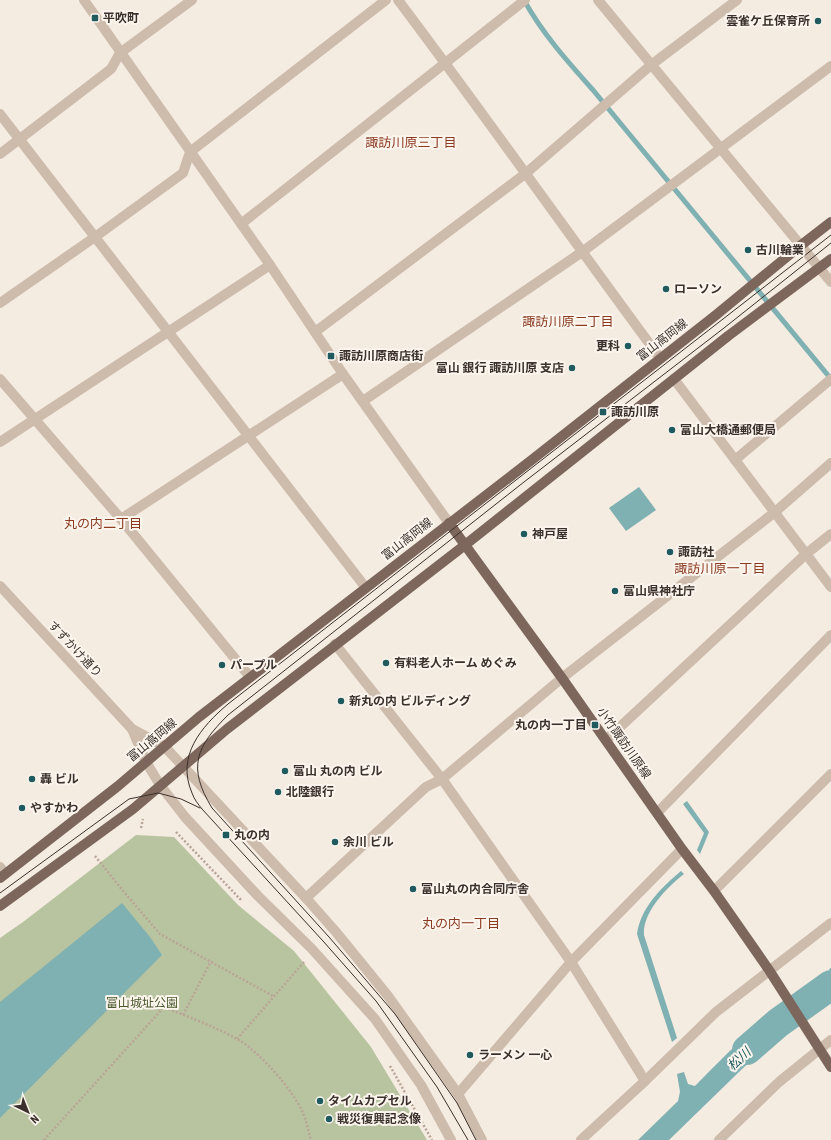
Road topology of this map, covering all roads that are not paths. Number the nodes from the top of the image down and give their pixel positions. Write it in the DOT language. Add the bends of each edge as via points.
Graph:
graph roads {
  1 [pos="84,0"];
  2 [pos="192,0"];
  3 [pos="386,0"];
  4 [pos="398,0"];
  5 [pos="525,0"];
  6 [pos="598,0"];
  7 [pos="737,0"];
  8 [pos="120,52"];
  9 [pos="446,64"];
  10 [pos="651,65"];
  11 [pos="831,66"];
  12 [pos="0,114"];
  13 [pos="20,139"];
  14 [pos="720,148"];
  15 [pos="190,152"];
  16 [pos="0,154"];
  17 [pos="525,174"];
  18 [pos="831,222"];
  19 [pos="241,224"];
  20 [pos="96,237"];
  21 [pos="800,246"];
  22 [pos="582,252"];
  23 [pos="831,259"];
  24 [pos="270,265"];
  25 [pos="818,268"];
  26 [pos="831,282"];
  27 [pos="0,303"];
  28 [pos="169,332"];
  29 [pos="315,332"];
  30 [pos="660,358"];
  31 [pos="343,374"];
  32 [pos="0,379"];
  33 [pos="674,379"];
  34 [pos="831,379"];
  35 [pos="363,401"];
  36 [pos="34,420"];
  37 [pos="249,436"];
  38 [pos="0,442"];
  39 [pos="735,460"];
  40 [pos="831,463"];
  41 [pos="775,512"];
  42 [pos="121,519"];
  43 [pos="449,523"];
  44 [pos="831,534"];
  45 [pos="465,545"];
  46 [pos="806,554"];
  47 [pos="0,586"];
  48 [pos="831,587"];
  49 [pos="366,588"];
  50 [pos="831,635"];
  51 [pos="335,644"];
  52 [pos="250,677"];
  53 [pos="562,678"];
  54 [pos="132,729"];
  55 [pos="606,740"];
  56 [pos="164,746"];
  57 [pos="146,762"];
  58 [pos="182,766"];
  59 [pos="831,774"];
  60 [pos="442,779"];
  61 [pos="160,785"];
  62 [pos="657,813"];
  63 [pos="682,849"];
  64 [pos="2,873"];
  65 [pos="714,891"];
  66 [pos="306,898"];
  67 [pos="0,906"];
  68 [pos="831,922"];
  69 [pos="571,962"];
  70 [pos="769,970"];
  71 [pos="831,1040"];
  72 [pos="819,1048"];
  73 [pos="831,1067"];
  74 [pos="644,1081"];
  75 [pos="458,1094"];
  76 [pos="448,1139"];
  77 [pos="482,1140"];
  78 [pos="581,1140"];
  79 [pos="719,1140"];
  1 -- 8 [label="street"];
  2 -- 8 [label="street"];
  3 -- 15 [label="street"];
  4 -- 9 [label="street"];
  5 -- 9 [label="street"];
  6 -- 10 [label="street"];
  7 -- 10 [label="street"];
  8 -- 13 [label="street" via="111,68"];
  8 -- 15 [label="street"];
  9 -- 17 [label="street"];
  9 -- 19 [label="street"];
  10 -- 14 [label="street"];
  10 -- 17 [label="street"];
  11 -- 14 [label="street"];
  12 -- 13 [label="street"];
  13 -- 16 [label="street"];
  13 -- 20 [label="street"];
  14 -- 21 [label="street"];
  14 -- 22 [label="street"];
  15 -- 19 [label="street"];
  15 -- 20 [label="street" via="183,173"];
  17 -- 22 [label="street"];
  17 -- 29 [label="street"];
  18 -- 21 [label="main road, 富山高岡線"];
  19 -- 24 [label="street"];
  20 -- 27 [label="street"];
  20 -- 28 [label="street"];
  21 -- 25 [label="street"];
  21 -- 30 [label="main road, 富山高岡線"];
  22 -- 30 [label="street"];
  22 -- 35 [label="street"];
  23 -- 25 [label="main road"];
  24 -- 28 [label="street"];
  24 -- 29 [label="street"];
  25 -- 26 [label="street"];
  25 -- 33 [label="main road"];
  28 -- 36 [label="street"];
  28 -- 37 [label="street"];
  29 -- 31 [label="street"];
  30 -- 43 [label="main road, 富山高岡線"];
  31 -- 35 [label="street"];
  31 -- 37 [label="street"];
  32 -- 36 [label="street"];
  33 -- 39 [label="street"];
  33 -- 45 [label="main road"];
  34 -- 39 [label="street"];
  35 -- 43 [label="street"];
  36 -- 38 [label="street"];
  36 -- 42 [label="street"];
  37 -- 42 [label="street"];
  37 -- 49 [label="street"];
  39 -- 41 [label="street"];
  40 -- 41 [label="street"];
  41 -- 46 [label="street"];
  41 -- 53 [label="street"];
  42 -- 52 [label="street"];
  43 -- 45 [label="main road, 小竹諏訪川原線"];
  43 -- 49 [label="main road, 富山高岡線"];
  44 -- 46 [label="street"];
  45 -- 51 [label="main road"];
  45 -- 53 [label="main road, 小竹諏訪川原線"];
  46 -- 48 [label="street"];
  46 -- 55 [label="street"];
  47 -- 54 [label="street, すずかけ通り"];
  49 -- 52 [label="main road, 富山高岡線"];
  50 -- 62 [label="street"];
  51 -- 58 [label="main road"];
  51 -- 60 [label="street"];
  52 -- 56 [label="main road, 富山高岡線"];
  53 -- 55 [label="main road, 小竹諏訪川原線"];
  53 -- 60 [label="street"];
  54 -- 56 [label="street"];
  54 -- 57 [label="street"];
  55 -- 62 [label="main road, 小竹諏訪川原線"];
  56 -- 57 [label="main road, 富山高岡線"];
  56 -- 58 [label="street"];
  57 -- 61 [label="street"];
  57 -- 64 [label="main road, 富山高岡線"];
  58 -- 61 [label="main road"];
  58 -- 66 [label="street"];
  59 -- 65 [label="street"];
  60 -- 66 [label="street" via="426,787"];
  60 -- 69 [label="street"];
  61 -- 67 [label="main road" via="133,809"];
  61 -- 76 [label="street" via="185,817 252,890 311,948 375,1019 421,1085"];
  62 -- 63 [label="main road, 小竹諏訪川原線"];
  63 -- 65 [label="main road, 小竹諏訪川原線"];
  63 -- 69 [label="street"];
  65 -- 70 [label="main road, 小竹諏訪川原線"];
  66 -- 75 [label="street" via="388,996"];
  68 -- 70 [label="street"];
  69 -- 74 [label="street"];
  69 -- 75 [label="street"];
  70 -- 72 [label="main road, 小竹諏訪川原線"];
  70 -- 74 [label="street" via="716,1012"];
  71 -- 72 [label="street"];
  72 -- 73 [label="main road"];
  72 -- 79 [label="street" via="779,1082"];
  74 -- 78 [label="street"];
  75 -- 77 [label="street"];
}
